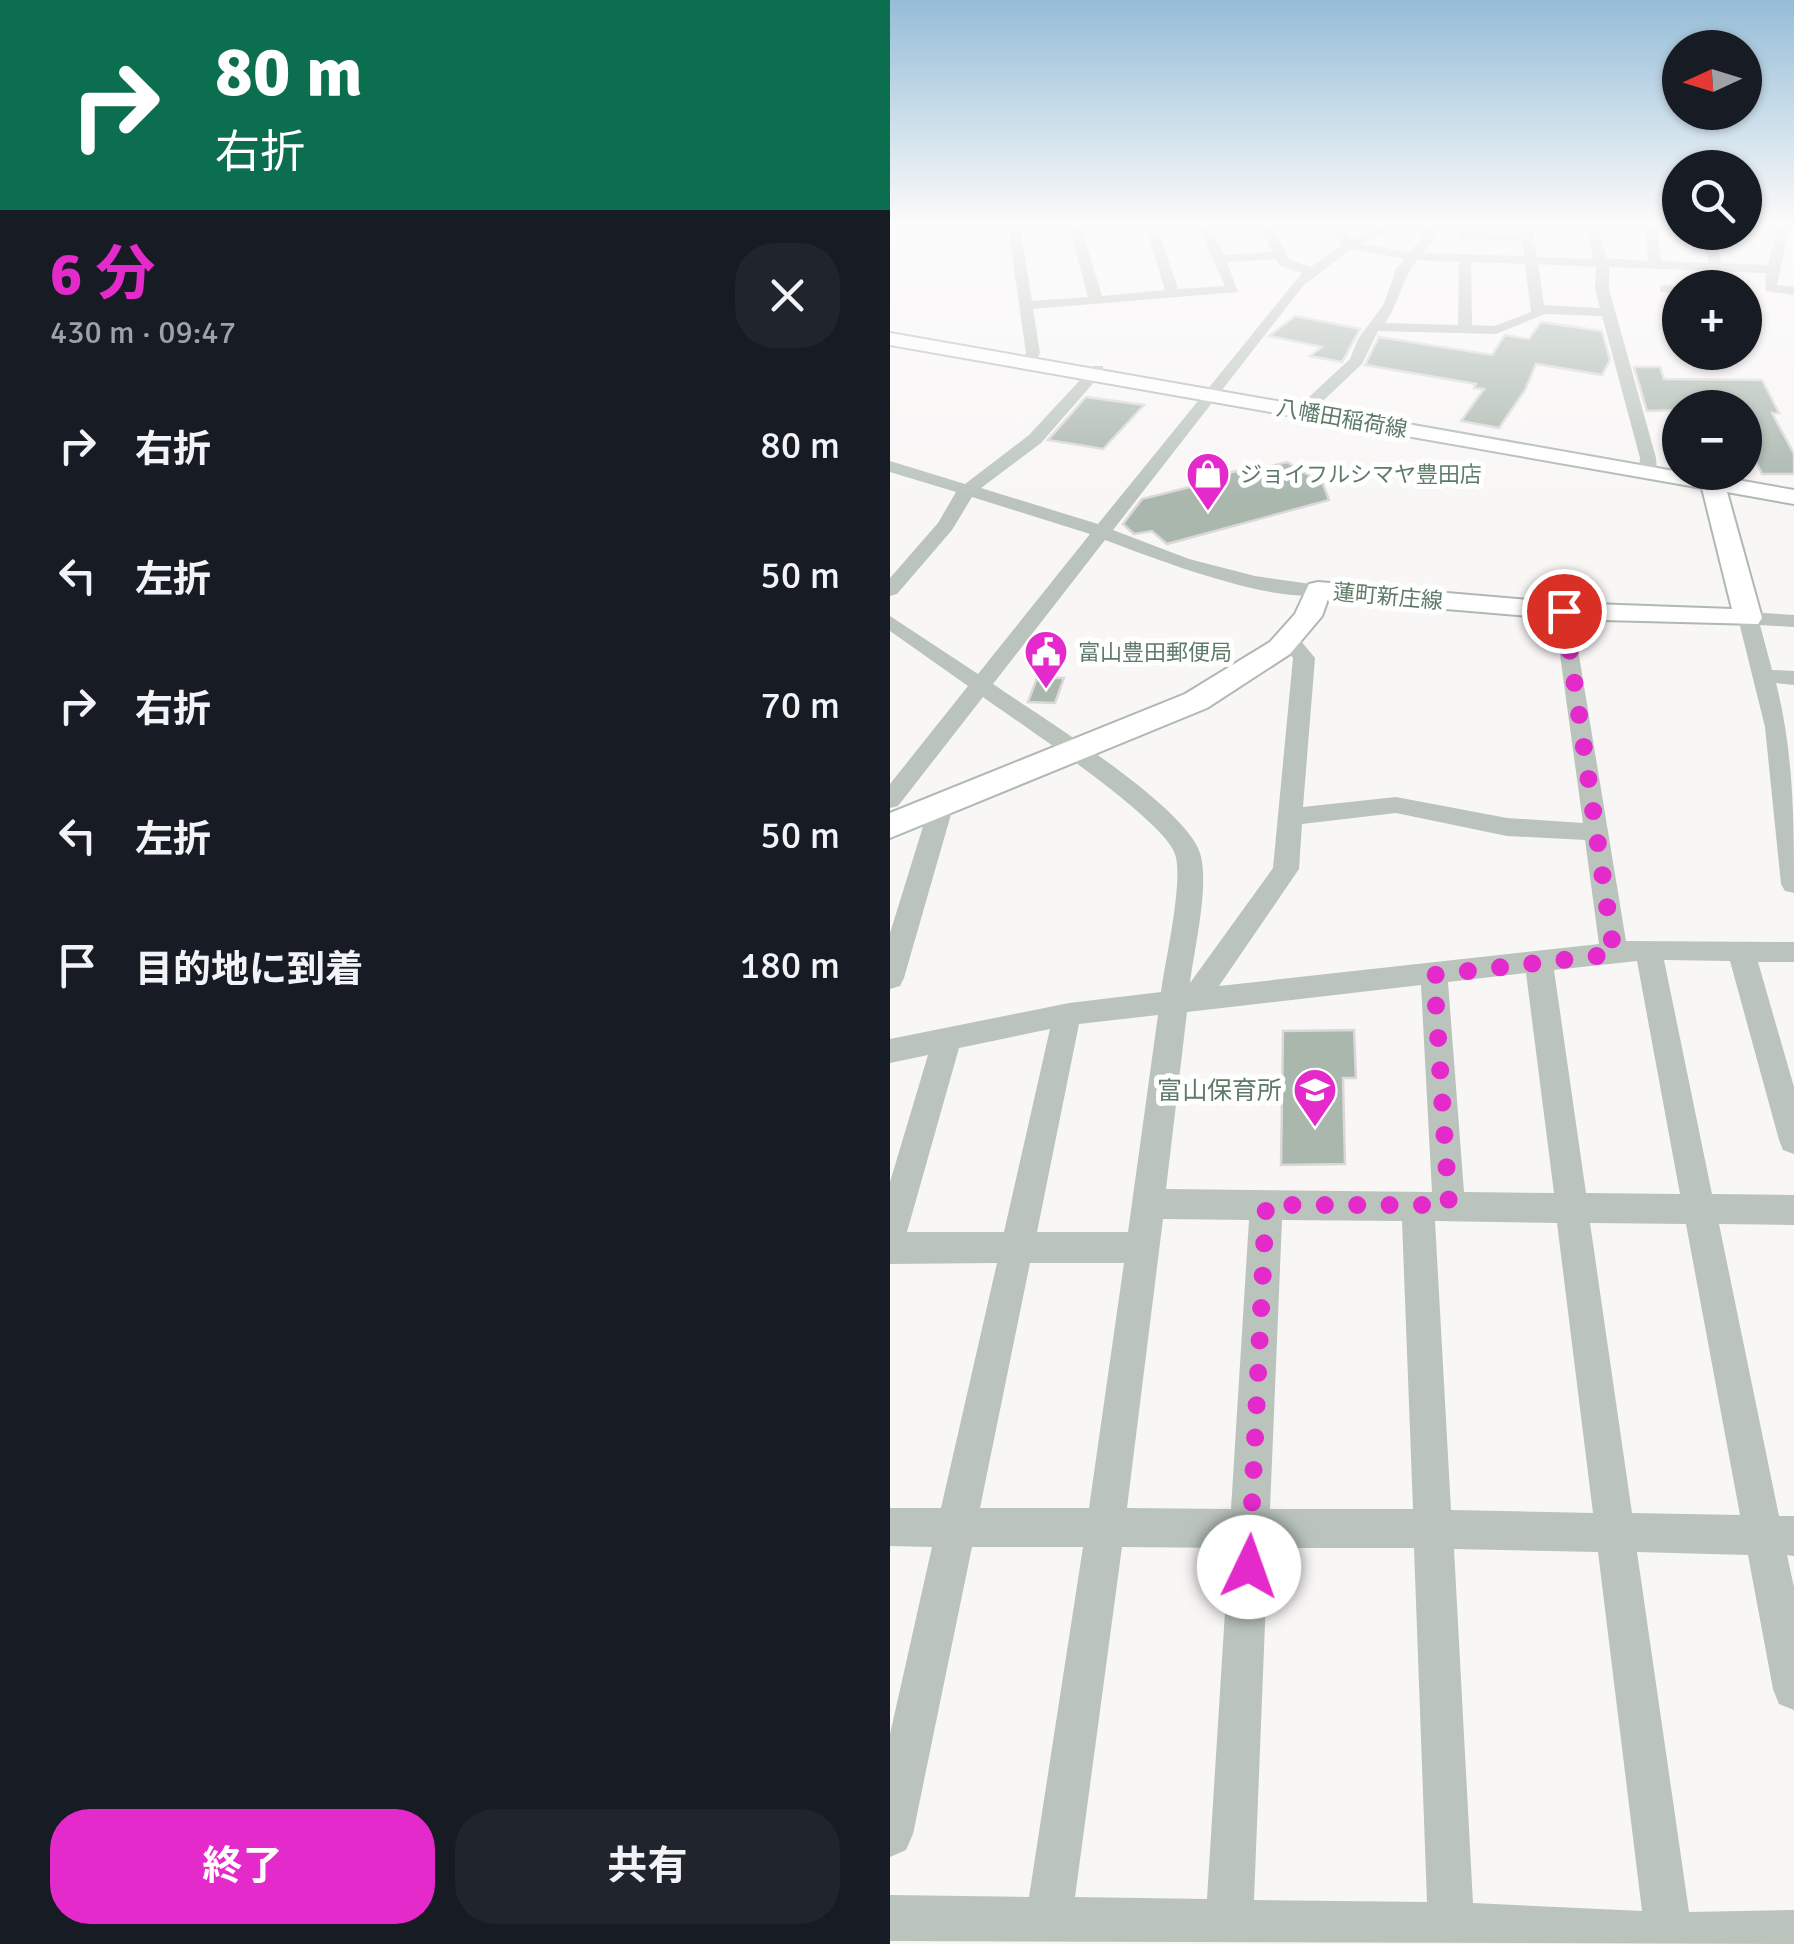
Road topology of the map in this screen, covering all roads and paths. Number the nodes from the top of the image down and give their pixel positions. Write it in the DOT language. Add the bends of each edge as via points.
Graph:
graph roads {
  1 [pos="1025,317"];
  2 [pos="1271,317"];
  3 [pos="1381,317"];
  4 [pos="1465,317"];
  5 [pos="1531,317"];
  6 [pos="1608,317"];
  7 [pos="1373,327"];
  8 [pos="1465,329"];
  9 [pos="890,336"];
  10 [pos="1030,360"];
  11 [pos="1095,372"];
  12 [pos="1213,393"];
  13 [pos="1305,408"];
  14 [pos="890,466"];
  15 [pos="1648,468"];
  16 [pos="1662,468"];
  17 [pos="1662,470"];
  18 [pos="1762,484"];
  19 [pos="1762,488"];
  20 [pos="1794,489"];
  21 [pos="966,490"];
  22 [pos="1713,490"];
  23 [pos="1794,496"];
  24 [pos="1100,531"];
  25 [pos="890,590"];
  26 [pos="1318,590"];
  27 [pos="1564,611"];
  28 [pos="1748,618"];
  29 [pos="1794,621"];
  30 [pos="890,622"];
  31 [pos="1289,639"];
  32 [pos="1761,676"];
  33 [pos="1794,678"];
  34 [pos="981,684"];
  35 [pos="1076,752"];
  36 [pos="890,800"];
  37 [pos="942,804"];
  38 [pos="1290,817"];
  39 [pos="890,826"];
  40 [pos="1596,832"];
  41 [pos="1794,884"];
  42 [pos="1648,949"];
  43 [pos="1741,951"];
  44 [pos="1794,953"];
  45 [pos="1614,954"];
  46 [pos="1538,964"];
  47 [pos="1434,975"];
  48 [pos="890,978"];
  49 [pos="1184,1001"];
  50 [pos="1068,1015"];
  51 [pos="947,1041"];
  52 [pos="890,1052"];
  53 [pos="1794,1140"];
  54 [pos="1146,1204"];
  55 [pos="1266,1205"];
  56 [pos="1434,1205"];
  57 [pos="1571,1207"];
  58 [pos="1698,1208"];
  59 [pos="1794,1210"];
  60 [pos="890,1236"];
  61 [pos="1018,1247"];
  62 [pos="1140,1247"];
  63 [pos="890,1248"];
  64 [pos="890,1527"];
  65 [pos="1108,1527"];
  66 [pos="1251,1527"];
  67 [pos="1434,1529"];
  68 [pos="957,1530"];
  69 [pos="1616,1533"];
  70 [pos="1778,1536"];
  71 [pos="1794,1689"];
  72 [pos="890,1834"];
  73 [pos="890,1918"];
  74 [pos="1047,1932"];
  75 [pos="1228,1934"];
  76 [pos="1794,1934"];
  77 [pos="1452,1935"];
  78 [pos="1669,1940"];
  1 -- 10 [label="street"];
  2 -- 12 [label="street"];
  3 -- 7 [label="street"];
  4 -- 8 [label="street"];
  5 -- 8 [label="street" via="1496,330"];
  6 -- 15 [label="street"];
  7 -- 8 [label="street"];
  7 -- 13 [label="street" via="1357,361"];
  9 -- 10 [label="main road, 八幡田稲荷線"];
  10 -- 11 [label="main road, 八幡田稲荷線"];
  11 -- 12 [label="main road, 八幡田稲荷線"];
  11 -- 21 [label="street" via="1035,439"];
  12 -- 13 [label="main road, 八幡田稲荷線"];
  12 -- 24 [label="street"];
  13 -- 15 [label="main road, 八幡田稲荷線"];
  14 -- 21 [label="street"];
  15 -- 16 [label="main road, 八幡田稲荷線"];
  15 -- 17 [label="main road, 八幡田稲荷線"];
  18 -- 20 [label="main road, 八幡田稲荷線"];
  19 -- 23 [label="main road, 八幡田稲荷線"];
  21 -- 24 [label="street"];
  21 -- 25 [label="street" via="946,526"];
  22 -- 28 [label="main road"];
  24 -- 26 [label="street" via="1224,575"];
  24 -- 34 [label="street"];
  26 -- 27 [label="main road, 蓮町新庄線"];
  26 -- 31 [label="main road, 蓮町新庄線"];
  27 -- 28 [label="main road, 蓮町新庄線"];
  27 -- 40 [label="street"];
  28 -- 29 [label="street"];
  28 -- 32 [label="street"];
  30 -- 34 [label="street"];
  31 -- 35 [label="main road, 蓮町新庄線" via="1196,700"];
  31 -- 38 [label="street" via="1304,658"];
  32 -- 33 [label="street"];
  32 -- 41 [label="street" via="1776,727"];
  34 -- 35 [label="street"];
  34 -- 36 [label="street"];
  35 -- 37 [label="main road, 蓮町新庄線"];
  35 -- 49 [label="street" via="1152,811 1188,854"];
  37 -- 39 [label="main road, 蓮町新庄線"];
  37 -- 48 [label="street"];
  38 -- 40 [label="street" via="1396,805 1507,827"];
  38 -- 49 [label="street" via="1286,868"];
  40 -- 45 [label="street"];
  42 -- 43 [label="street"];
  42 -- 45 [label="street"];
  42 -- 58 [label="street"];
  43 -- 44 [label="street"];
  43 -- 53 [label="street"];
  45 -- 46 [label="street"];
  46 -- 47 [label="street"];
  46 -- 57 [label="street"];
  47 -- 49 [label="street"];
  47 -- 56 [label="street"];
  49 -- 50 [label="street"];
  49 -- 54 [label="street"];
  50 -- 51 [label="street"];
  50 -- 61 [label="street"];
  51 -- 52 [label="street"];
  51 -- 60 [label="street"];
  54 -- 55 [label="street"];
  54 -- 62 [label="street"];
  55 -- 56 [label="street"];
  55 -- 66 [label="street"];
  56 -- 57 [label="street"];
  56 -- 67 [label="street"];
  57 -- 58 [label="street"];
  57 -- 69 [label="street"];
  58 -- 59 [label="street"];
  58 -- 70 [label="street"];
  61 -- 62 [label="street"];
  61 -- 63 [label="street"];
  61 -- 68 [label="street"];
  62 -- 65 [label="street"];
  64 -- 68 [label="street"];
  65 -- 66 [label="street"];
  65 -- 68 [label="street"];
  65 -- 74 [label="street"];
  66 -- 67 [label="street"];
  66 -- 75 [label="street"];
  67 -- 69 [label="street"];
  67 -- 77 [label="street"];
  68 -- 72 [label="street"];
  69 -- 70 [label="street"];
  69 -- 78 [label="street"];
  70 -- 71 [label="street"];
  73 -- 74 [label="street"];
  74 -- 75 [label="street"];
  75 -- 77 [label="street"];
  76 -- 78 [label="street"];
  77 -- 78 [label="street"];
}
